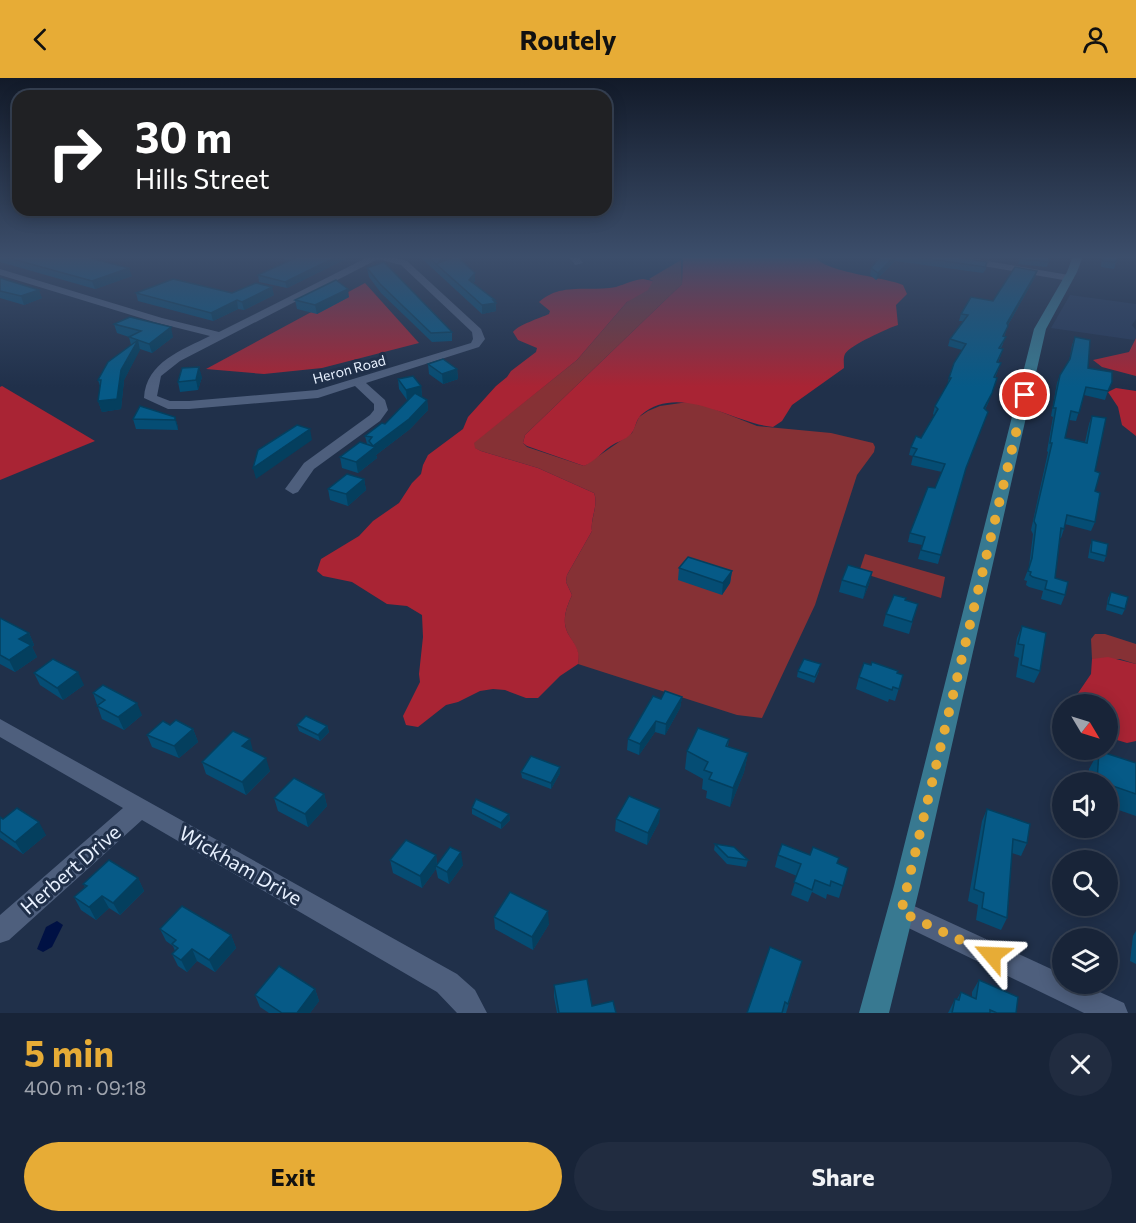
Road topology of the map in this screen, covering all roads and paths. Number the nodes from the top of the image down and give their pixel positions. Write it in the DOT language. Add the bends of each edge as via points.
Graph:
graph roads {
  1 [pos="90,300"];
  2 [pos="290,300"];
  3 [pos="443,300"];
  4 [pos="1057,300"];
  5 [pos="219,335"];
  6 [pos="359,383"];
  7 [pos="293,489"];
  8 [pos="0,726"];
  9 [pos="140,807"];
  10 [pos="901,912"];
  11 [pos="0,931"];
  12 [pos="473,1013"];
  13 [pos="874,1013"];
  14 [pos="1114,1013"];
  1 -- 5 [label="street"];
  2 -- 5 [label="street"];
  3 -- 6 [label="street, Heron Road" via="477,331 479,339 475,345"];
  4 -- 10 [label="street" via="1040,329"];
  5 -- 6 [label="street, Heron Road" via="158,371 150,384 150,398 168,405 189,405 318,394"];
  6 -- 7 [label="street" via="381,403 381,410 309,466"];
  8 -- 9 [label="street, Wickham Drive"];
  9 -- 11 [label="street, Herbert Drive"];
  9 -- 12 [label="street, Wickham Drive" via="447,983"];
  10 -- 13 [label="street"];
  10 -- 14 [label="street"];
}
